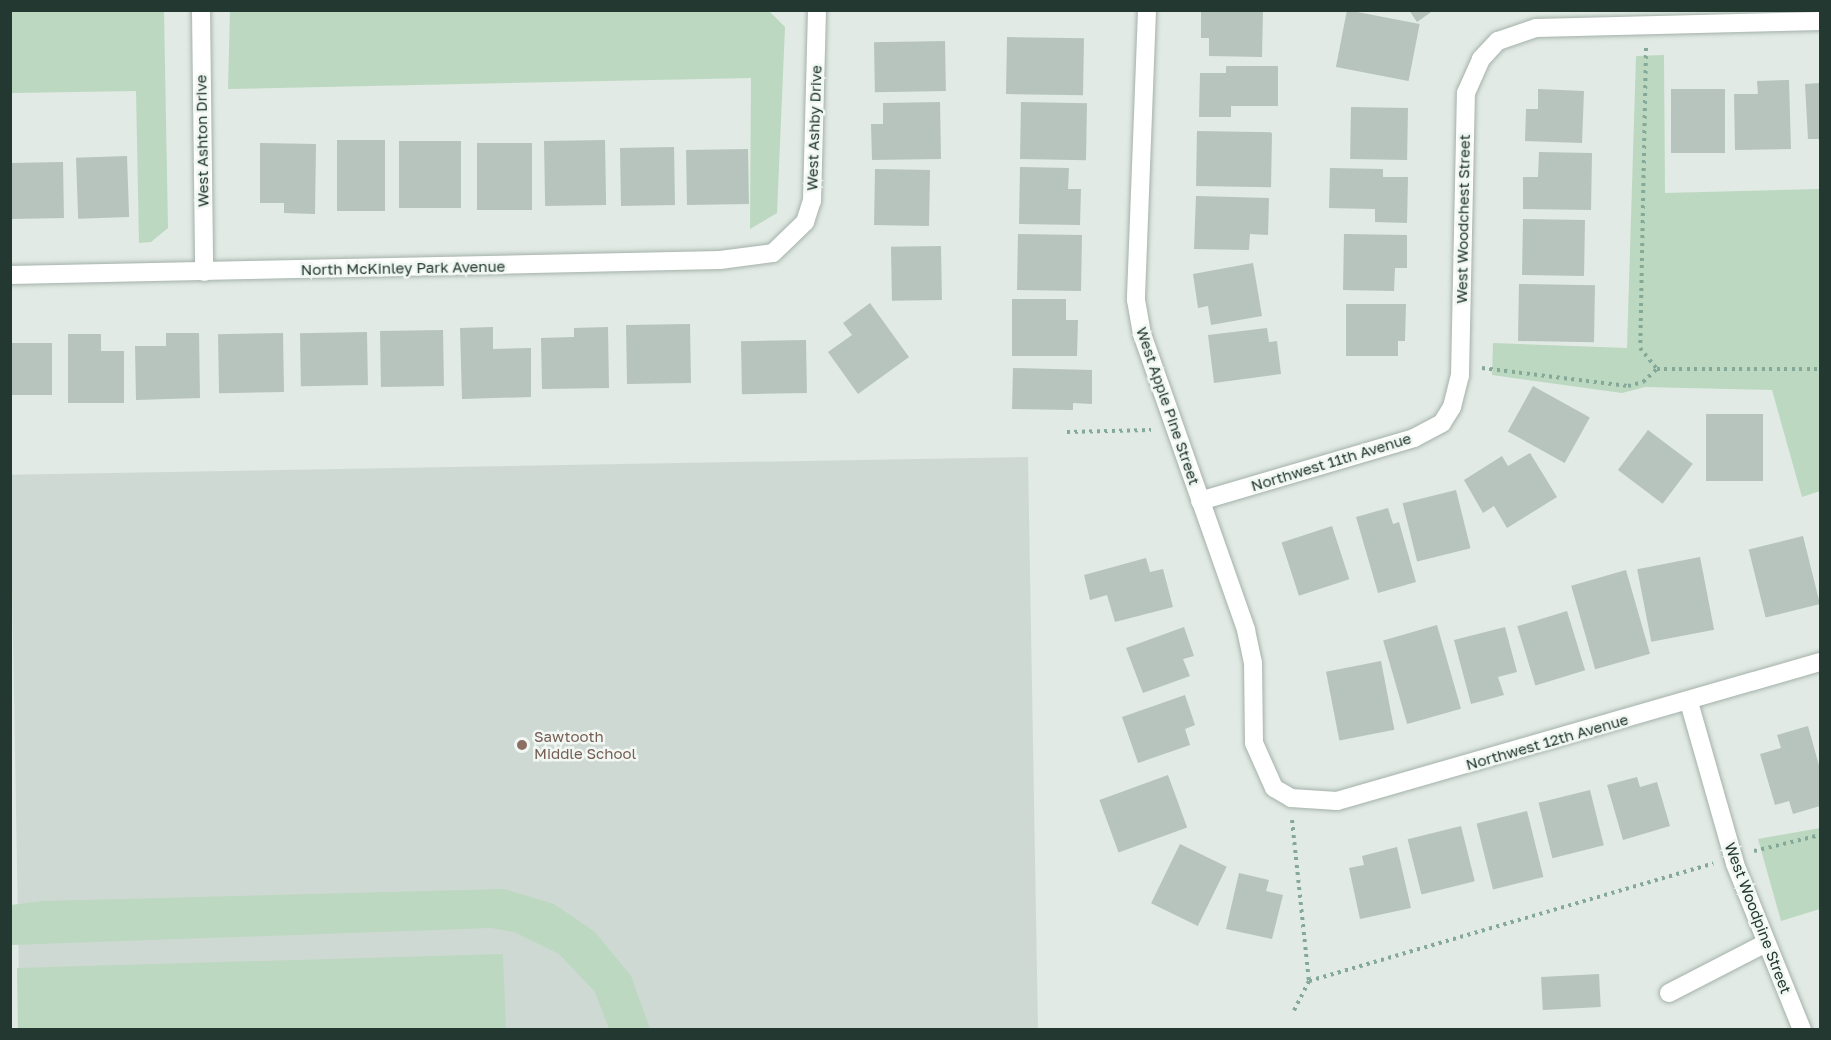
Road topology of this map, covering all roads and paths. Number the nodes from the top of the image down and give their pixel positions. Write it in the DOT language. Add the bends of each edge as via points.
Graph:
graph roads {
  1 [pos="201,10"];
  2 [pos="817,10"];
  3 [pos="1147,10"];
  4 [pos="1821,21"];
  5 [pos="1646,25"];
  6 [pos="791,240"];
  7 [pos="204,272"];
  8 [pos="10,274"];
  9 [pos="1460,366"];
  10 [pos="1657,369"];
  11 [pos="1821,369"];
  12 [pos="1452,407"];
  13 [pos="1176,429"];
  14 [pos="1067,432"];
  15 [pos="1200,501"];
  16 [pos="1821,662"];
  17 [pos="1689,702"];
  18 [pos="1274,788"];
  19 [pos="1291,798"];
  20 [pos="1821,835"];
  21 [pos="1733,858"];
  22 [pos="1764,944"];
  23 [pos="1309,981"];
  24 [pos="1669,993"];
  25 [pos="1294,1010"];
  26 [pos="1802,1029"];
  1 -- 7 [label="street, West Ashton Drive"];
  2 -- 6 [label="street, West Ashby Drive" via="812,201"];
  3 -- 13 [label="street, West Apple Pine Street" via="1136,300 1142,334"];
  4 -- 5 [label="street"];
  5 -- 9 [label="street, West Woodchest Street" via="1536,28 1498,41 1481,59 1466,93"];
  5 -- 10 [label="path" via="1638,334 1640,348"];
  6 -- 7 [label="street, North McKinley Park Avenue" via="750,259"];
  7 -- 8 [label="street, North McKinley Park Avenue"];
  9 -- 10 [label="path" via="1628,386 1643,382"];
  9 -- 12 [label="street, West Woodchest Street"];
  10 -- 11 [label="path"];
  12 -- 15 [label="street, Northwest 11th Avenue" via="1442,423 1414,438"];
  13 -- 14 [label="path"];
  13 -- 15 [label="street, West Apple Pine Street"];
  15 -- 18 [label="street, West Apple Pine Street" via="1246,630 1253,662 1254,743"];
  16 -- 17 [label="street, Northwest 12th Avenue"];
  17 -- 19 [label="street, Northwest 12th Avenue" via="1337,801"];
  17 -- 21 [label="street, West Woodpine Street"];
  18 -- 19 [label="street, Northwest 12th Avenue"];
  19 -- 23 [label="path"];
  20 -- 21 [label="path"];
  21 -- 22 [label="street, West Woodpine Street"];
  21 -- 23 [label="path"];
  22 -- 24 [label="street"];
  22 -- 26 [label="street, West Woodpine Street"];
  23 -- 25 [label="path"];
}
